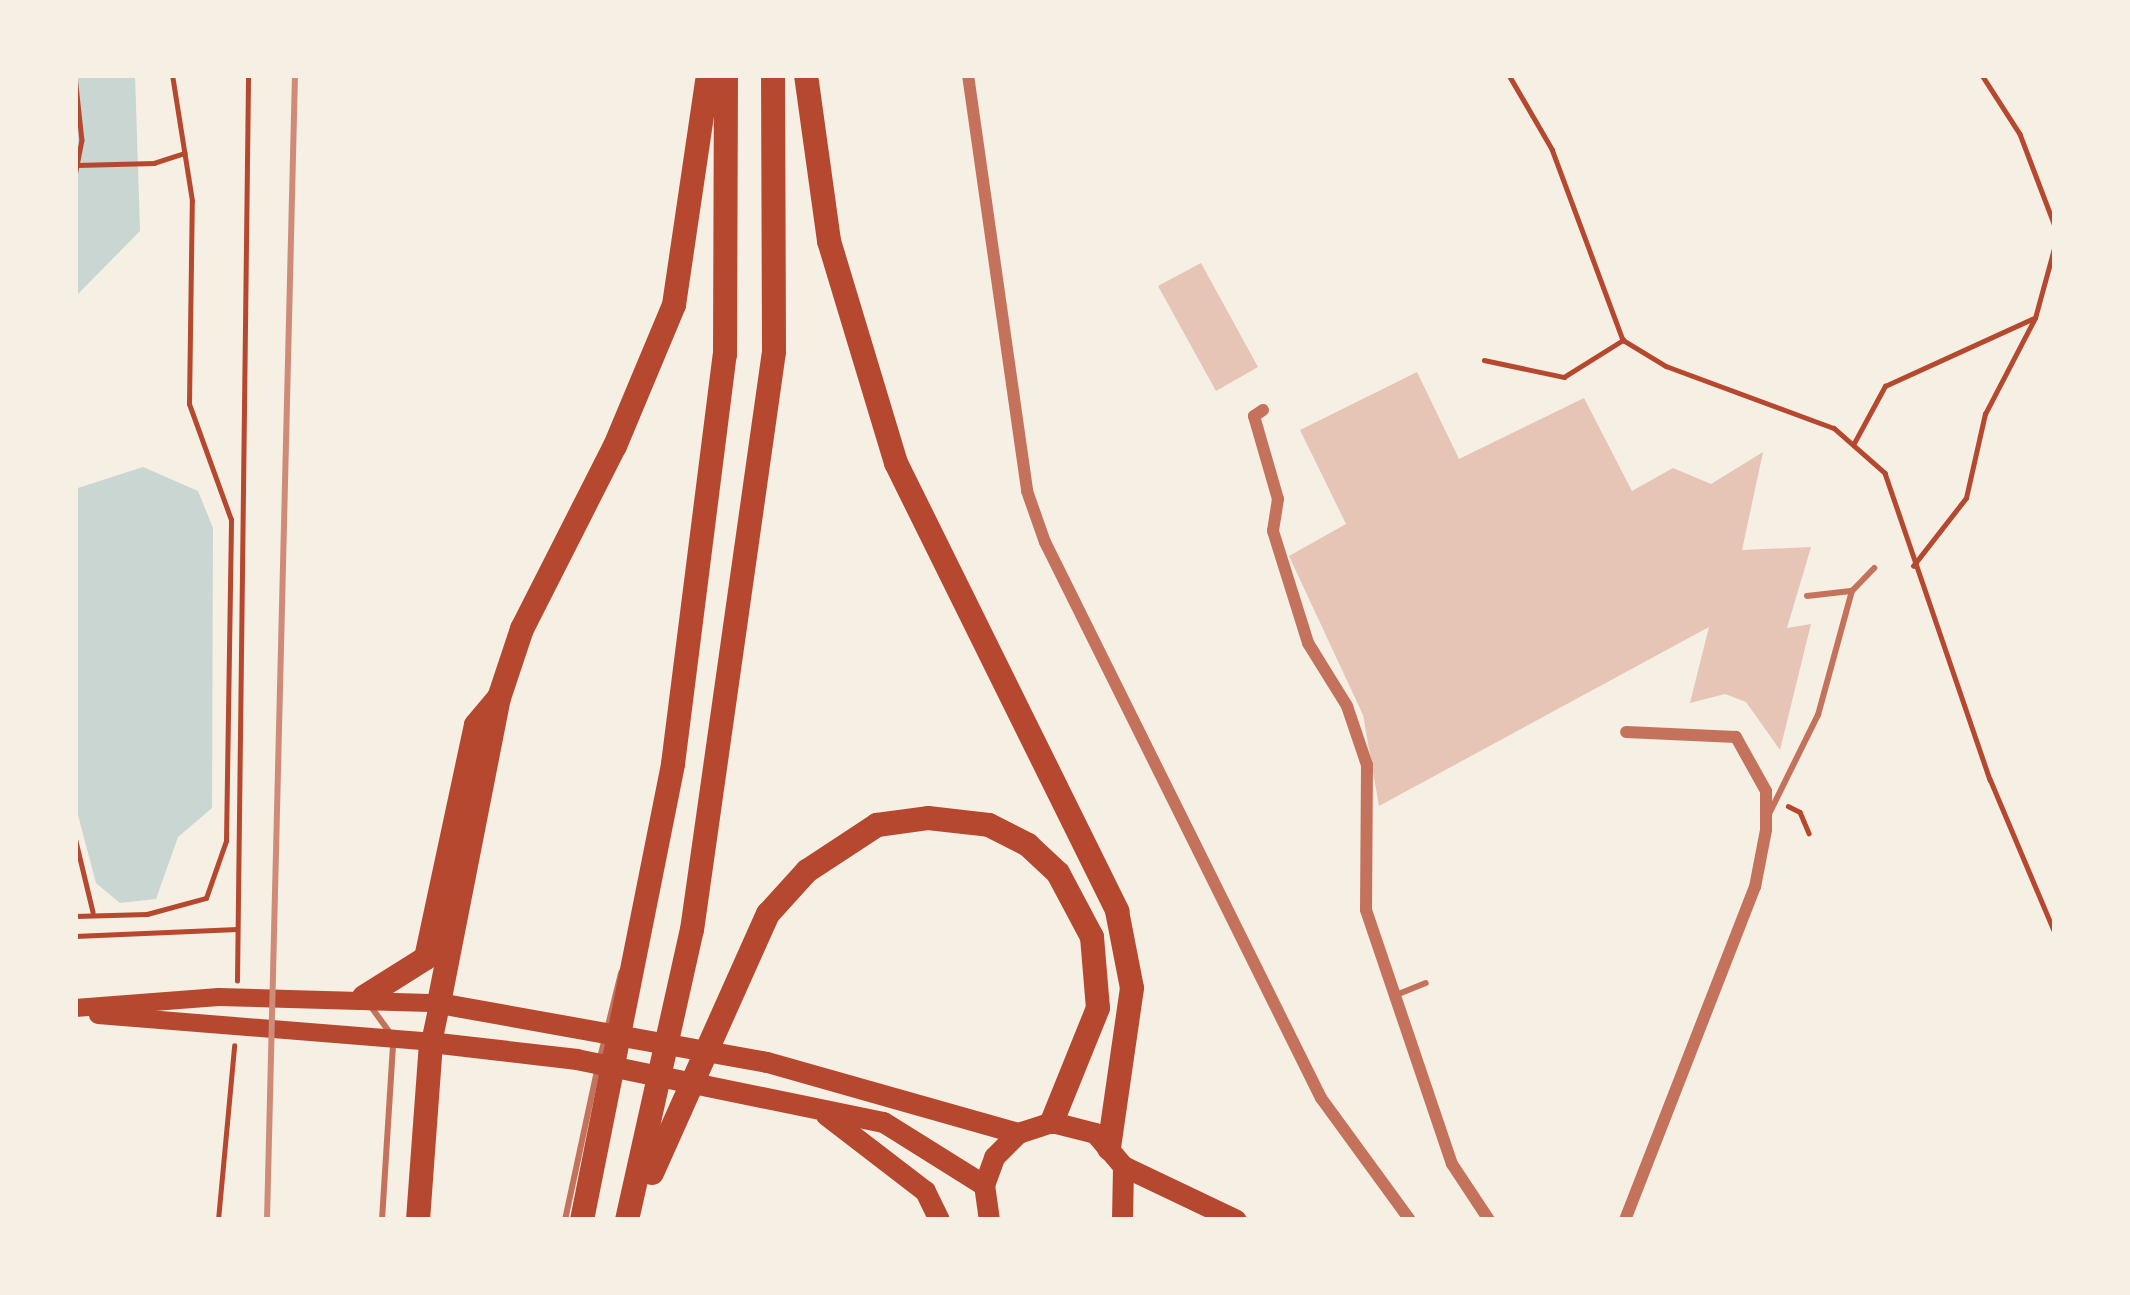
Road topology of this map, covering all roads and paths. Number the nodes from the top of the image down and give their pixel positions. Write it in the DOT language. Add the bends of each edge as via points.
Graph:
graph roads {
  1 [pos="172,75"];
  2 [pos="248,75"];
  3 [pos="708,75"];
  4 [pos="726,75"];
  5 [pos="772,75"];
  6 [pos="806,75"];
  7 [pos="968,75"];
  8 [pos="1509,75"];
  9 [pos="1982,75"];
  10 [pos="75,76"];
  11 [pos="184,153"];
  12 [pos="77,165"];
  13 [pos="75,175"];
  14 [pos="2055,226"];
  15 [pos="2055,244"];
  16 [pos="2035,318"];
  17 [pos="1623,340"];
  18 [pos="1484,360"];
  19 [pos="1263,410"];
  20 [pos="1853,445"];
  21 [pos="1913,566"];
  22 [pos="1874,568"];
  23 [pos="1852,591"];
  24 [pos="1807,596"];
  25 [pos="499,698"];
  26 [pos="1626,732"];
  27 [pos="1800,812"];
  28 [pos="1766,820"];
  29 [pos="1809,833"];
  30 [pos="75,836"];
  31 [pos="93,912"];
  32 [pos="75,916"];
  33 [pos="644,926"];
  34 [pos="238,928"];
  35 [pos="2055,933"];
  36 [pos="75,936"];
  37 [pos="1426,982"];
  38 [pos="227,995"];
  39 [pos="1395,995"];
  40 [pos="364,997"];
  41 [pos="439,1003"];
  42 [pos="75,1010"];
  43 [pos="227,1030"];
  44 [pos="392,1036"];
  45 [pos="431,1042"];
  46 [pos="810,1105"];
  47 [pos="1052,1122"];
  48 [pos="1018,1133"];
  49 [pos="1116,1157"];
  50 [pos="983,1185"];
  51 [pos="218,1220"];
  52 [pos="382,1220"];
  53 [pos="418,1220"];
  54 [pos="565,1220"];
  55 [pos="582,1220"];
  56 [pos="627,1220"];
  57 [pos="637,1220"];
  58 [pos="939,1220"];
  59 [pos="989,1220"];
  60 [pos="1122,1220"];
  61 [pos="1236,1220"];
  62 [pos="1410,1220"];
  63 [pos="1489,1220"];
  64 [pos="1625,1220"];
  1 -- 11 [label="path"];
  2 -- 34 [label="path"];
  3 -- 25 [label="highway" via="674,305 615,446 522,629"];
  4 -- 33 [label="highway" via="725,355"];
  5 -- 56 [label="highway" via="774,352 692,930"];
  6 -- 49 [label="highway" via="829,242 883,427 926,535 1118,911 1132,988"];
  7 -- 62 [label="street" via="1027,491 1046,542 1321,1098"];
  8 -- 17 [label="path" via="1552,149"];
  9 -- 14 [label="path" via="2027,149"];
  10 -- 12 [label="path"];
  11 -- 12 [label="path" via="154,163"];
  11 -- 31 [label="path" via="192,200 189,404 231,520 226,841 206,898 147,914"];
  12 -- 13 [label="path"];
  15 -- 16 [label="path"];
  16 -- 20 [label="path" via="1885,386"];
  16 -- 21 [label="path" via="1995,387 1966,498"];
  17 -- 18 [label="path" via="1564,377"];
  17 -- 20 [label="path" via="1666,366 1834,428"];
  19 -- 39 [label="street" via="1254,416 1278,499 1273,531 1308,643 1347,706 1367,765 1366,910"];
  20 -- 21 [label="path" via="1886,473"];
  21 -- 35 [label="path"];
  22 -- 23 [label="lane"];
  23 -- 24 [label="lane"];
  23 -- 28 [label="lane" via="1818,716"];
  25 -- 40 [label="highway" via="476,724 426,958"];
  25 -- 41 [label="highway"];
  26 -- 28 [label="street" via="1736,737 1760,775"];
  27 -- 29 [label="path"];
  28 -- 64 [label="street" via="1755,887"];
  30 -- 31 [label="path"];
  31 -- 32 [label="path"];
  33 -- 54 [label="lane" via="615,985"];
  33 -- 55 [label="highway"];
  34 -- 36 [label="path"];
  34 -- 38 [label="path"];
  37 -- 39 [label="lane"];
  38 -- 40 [label="main road"];
  38 -- 42 [label="main road"];
  39 -- 63 [label="street" via="1452,1164"];
  40 -- 41 [label="main road"];
  40 -- 44 [label="lane"];
  41 -- 45 [label="main road"];
  41 -- 48 [label="main road" via="767,1062"];
  42 -- 43 [label="main road"];
  43 -- 44 [label="main road"];
  43 -- 51 [label="path"];
  44 -- 45 [label="main road"];
  44 -- 52 [label="lane"];
  45 -- 46 [label="main road" via="577,1059"];
  45 -- 53 [label="highway"];
  46 -- 50 [label="main road" via="883,1122"];
  46 -- 58 [label="main road" via="882,1151 926,1191"];
  47 -- 48 [label="main road"];
  47 -- 49 [label="main road" via="1095,1133"];
  47 -- 57 [label="highway" via="1098,1008 1092,937 1077,902 1028,845 989,825 928,818 877,826 807,871 768,914 666,1129"];
  48 -- 50 [label="main road" via="994,1157"];
  49 -- 60 [label="main road"];
  49 -- 61 [label="main road"];
  50 -- 59 [label="main road"];
}
